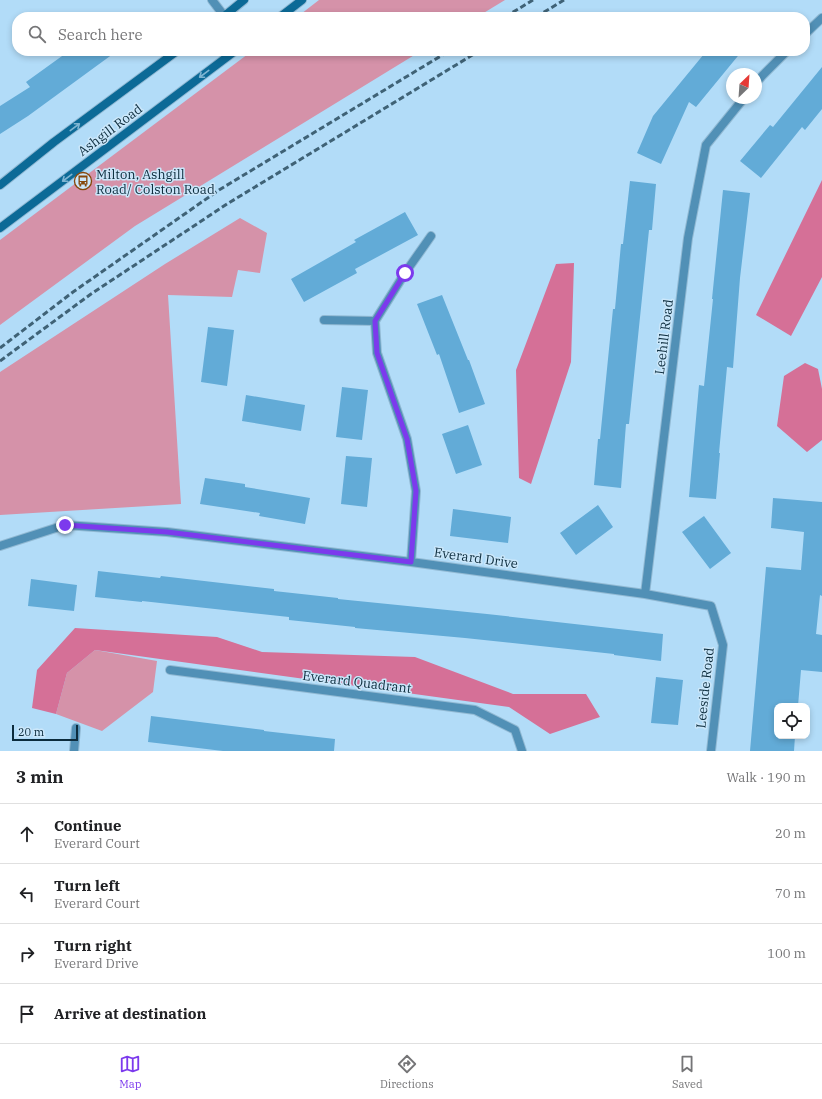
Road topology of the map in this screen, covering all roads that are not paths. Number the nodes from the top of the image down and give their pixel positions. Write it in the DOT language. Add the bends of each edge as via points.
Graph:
graph roads {
  1 [pos="212,0"];
  2 [pos="244,0"];
  3 [pos="302,0"];
  4 [pos="220,12"];
  5 [pos="230,12"];
  6 [pos="286,12"];
  7 [pos="822,18"];
  8 [pos="810,29"];
  9 [pos="170,56"];
  10 [pos="228,56"];
  11 [pos="782,56"];
  12 [pos="762,76"];
  13 [pos="739,104"];
  14 [pos="0,185"];
  15 [pos="0,228"];
  16 [pos="432,236"];
  17 [pos="324,320"];
  18 [pos="375,321"];
  19 [pos="0,546"];
  20 [pos="411,562"];
  21 [pos="645,594"];
  22 [pos="712,606"];
  23 [pos="170,670"];
  24 [pos="76,728"];
  25 [pos="74,751"];
  26 [pos="522,751"];
  27 [pos="711,751"];
  1 -- 4 [label="street"];
  2 -- 5 [label="street"];
  3 -- 6 [label="street"];
  7 -- 8 [label="street"];
  14 -- 9 [label="street, Ashgill Road, one-way"];
  10 -- 15 [label="street, Ashgill Road, one-way"];
  11 -- 12 [label="street"];
  13 -- 21 [label="street, Leehill Road" via="706,145 688,238"];
  16 -- 18 [label="street"];
  17 -- 18 [label="street"];
  18 -- 20 [label="street" via="377,353 407,439 416,491"];
  19 -- 20 [label="street, Everard Drive" via="65,525 167,532"];
  20 -- 21 [label="street, Everard Drive"];
  21 -- 22 [label="street, Everard Drive"];
  22 -- 27 [label="street, Leeside Road" via="723,645"];
  23 -- 26 [label="street, Everard Quadrant" via="475,710 514,730"];
  24 -- 25 [label="street"];
}
